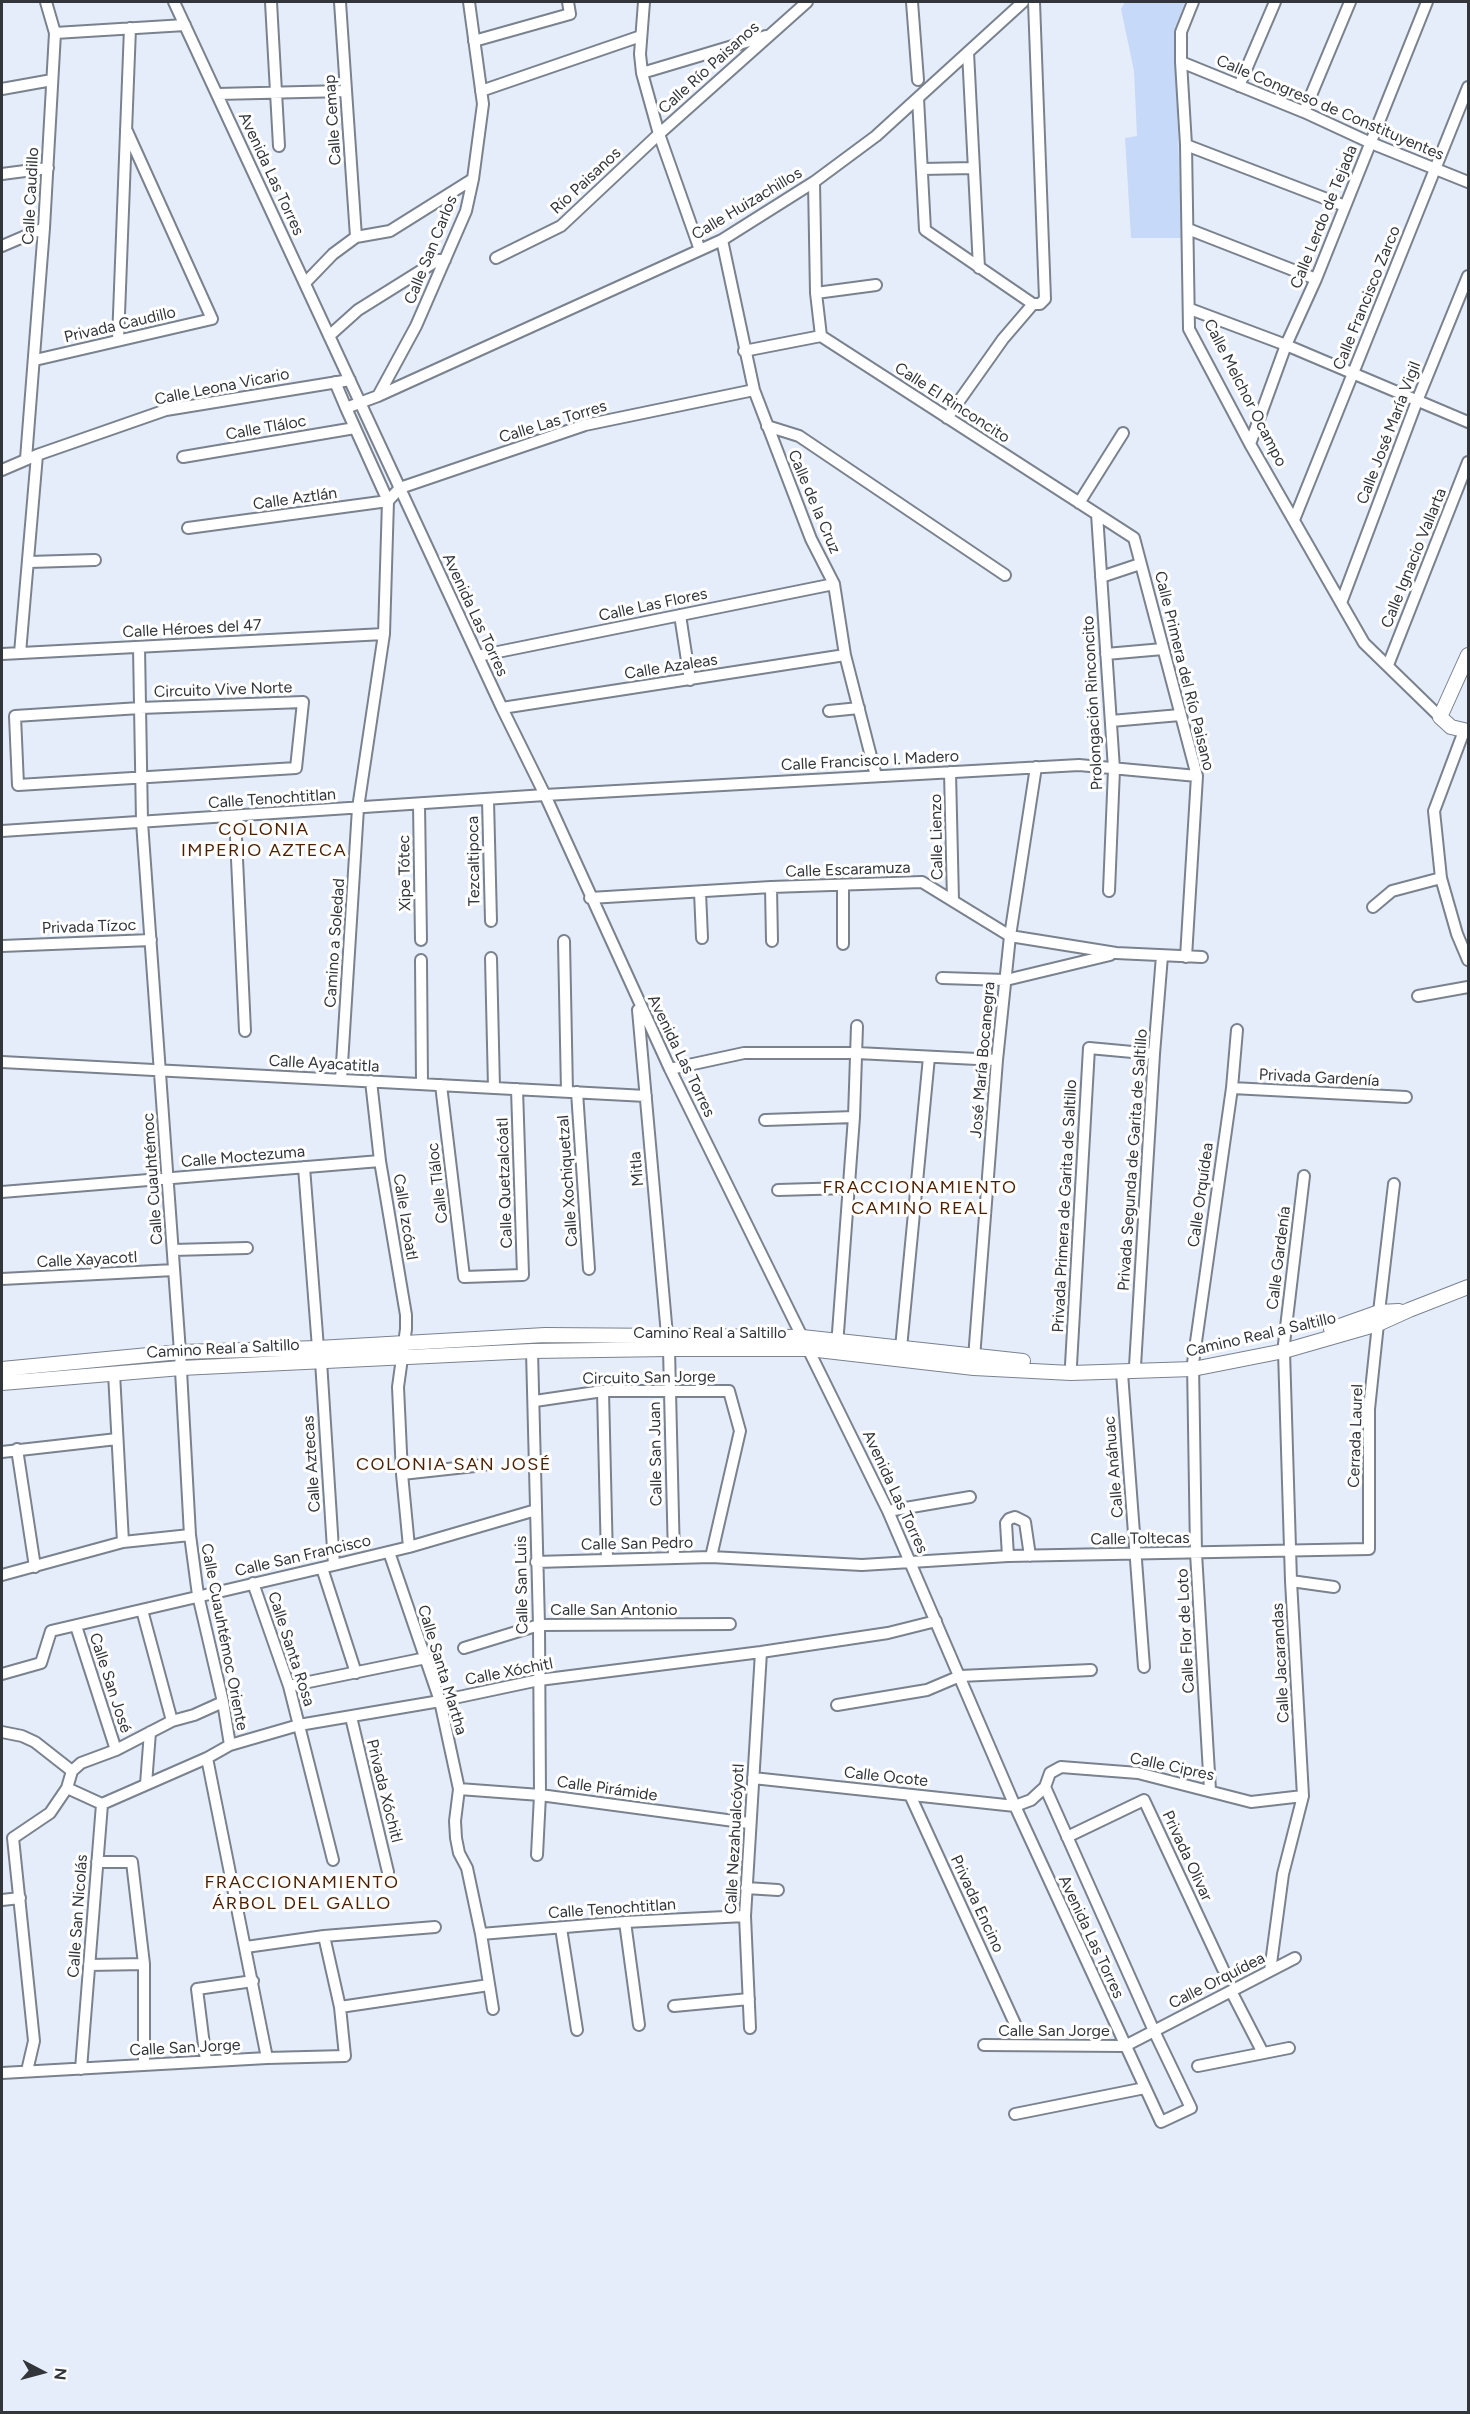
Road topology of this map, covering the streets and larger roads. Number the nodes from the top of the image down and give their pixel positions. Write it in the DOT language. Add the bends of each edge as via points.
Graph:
graph roads {
  1 [pos="46,2"];
  2 [pos="174,2"];
  3 [pos="271,2"];
  4 [pos="340,2"];
  5 [pos="469,2"];
  6 [pos="568,2"];
  7 [pos="644,2"];
  8 [pos="807,2"];
  9 [pos="912,2"];
  10 [pos="1023,2"];
  11 [pos="1034,2"];
  12 [pos="1193,2"];
  13 [pos="1275,2"];
  14 [pos="1350,2"];
  15 [pos="1427,2"];
  16 [pos="185,25"];
  17 [pos="130,28"];
  18 [pos="55,33"];
  19 [pos="769,35"];
  20 [pos="641,36"];
  21 [pos="474,40"];
  22 [pos="968,52"];
  23 [pos="1181,62"];
  24 [pos="642,73"];
  25 [pos="52,80"];
  26 [pos="918,80"];
  27 [pos="1239,86"];
  28 [pos="1468,87"];
  29 [pos="2,89"];
  30 [pos="346,91"];
  31 [pos="481,91"];
  32 [pos="277,93"];
  33 [pos="217,94"];
  34 [pos="918,98"];
  35 [pos="1304,112"];
  36 [pos="126,129"];
  37 [pos="659,134"];
  38 [pos="1371,143"];
  39 [pos="1186,145"];
  40 [pos="279,146"];
  41 [pos="48,168"];
  42 [pos="974,168"];
  43 [pos="922,169"];
  44 [pos="1436,169"];
  45 [pos="2,174"];
  46 [pos="473,179"];
  47 [pos="814,182"];
  48 [pos="1468,182"];
  49 [pos="1345,206"];
  50 [pos="44,228"];
  51 [pos="1188,229"];
  52 [pos="356,237"];
  53 [pos="722,240"];
  54 [pos="2,246"];
  55 [pos="700,250"];
  56 [pos="496,258"];
  57 [pos="445,260"];
  58 [pos="979,268"];
  59 [pos="1468,276"];
  60 [pos="1316,279"];
  61 [pos="305,283"];
  62 [pos="876,285"];
  63 [pos="816,293"];
  64 [pos="1033,304"];
  65 [pos="1190,309"];
  66 [pos="329,336"];
  67 [pos="820,336"];
  68 [pos="118,340"];
  69 [pos="1286,345"];
  70 [pos="744,351"];
  71 [pos="35,360"];
  72 [pos="1353,373"];
  73 [pos="350,380"];
  74 [pos="335,382"];
  75 [pos="754,390"];
  76 [pos="378,396"];
  77 [pos="1417,401"];
  78 [pos="360,402"];
  79 [pos="346,408"];
  80 [pos="947,418"];
  81 [pos="1468,422"];
  82 [pos="766,426"];
  83 [pos="355,428"];
  84 [pos="1122,433"];
  85 [pos="1250,444"];
  86 [pos="37,454"];
  87 [pos="183,458"];
  88 [pos="26,459"];
  89 [pos="1468,462"];
  90 [pos="2,470"];
  91 [pos="400,488"];
  92 [pos="388,501"];
  93 [pos="1079,503"];
  94 [pos="1097,514"];
  95 [pos="1294,520"];
  96 [pos="188,528"];
  97 [pos="1134,538"];
  98 [pos="95,561"];
  99 [pos="29,562"];
  100 [pos="1140,564"];
  101 [pos="1005,576"];
  102 [pos="1101,576"];
  103 [pos="834,584"];
  104 [pos="1341,603"];
  105 [pos="680,615"];
  106 [pos="384,634"];
  107 [pos="139,647"];
  108 [pos="1163,649"];
  109 [pos="20,653"];
  110 [pos="2,654"];
  111 [pos="1106,654"];
  112 [pos="845,655"];
  113 [pos="478,656"];
  114 [pos="1467,661"];
  115 [pos="1388,665"];
  116 [pos="690,680"];
  117 [pos="140,708"];
  118 [pos="502,708"];
  119 [pos="860,708"];
  120 [pos="829,711"];
  121 [pos="1180,715"];
  122 [pos="1440,717"];
  123 [pos="1468,717"];
  124 [pos="1111,721"];
  125 [pos="1466,731"];
  126 [pos="1036,767"];
  127 [pos="1114,769"];
  128 [pos="951,772"];
  129 [pos="876,776"];
  130 [pos="1197,776"];
  131 [pos="141,779"];
  132 [pos="545,795"];
  133 [pos="488,800"];
  134 [pos="419,804"];
  135 [pos="358,808"];
  136 [pos="235,816"];
  137 [pos="142,822"];
  138 [pos="2,831"];
  139 [pos="1441,878"];
  140 [pos="843,885"];
  141 [pos="771,887"];
  142 [pos="1109,891"];
  143 [pos="700,892"];
  144 [pos="590,898"];
  145 [pos="953,901"];
  146 [pos="1373,908"];
  147 [pos="490,921"];
  148 [pos="1010,936"];
  149 [pos="702,938"];
  150 [pos="151,940"];
  151 [pos="420,940"];
  152 [pos="564,941"];
  153 [pos="772,941"];
  154 [pos="843,944"];
  155 [pos="2,946"];
  156 [pos="1116,953"];
  157 [pos="1162,956"];
  158 [pos="1186,957"];
  159 [pos="1202,957"];
  160 [pos="491,958"];
  161 [pos="421,960"];
  162 [pos="1468,960"];
  163 [pos="942,978"];
  164 [pos="1005,980"];
  165 [pos="1468,987"];
  166 [pos="1418,996"];
  167 [pos="637,1000"];
  168 [pos="857,1026"];
  169 [pos="1237,1030"];
  170 [pos="245,1031"];
  171 [pos="857,1053"];
  172 [pos="1154,1054"];
  173 [pos="929,1057"];
  174 [pos="997,1060"];
  175 [pos="2,1062"];
  176 [pos="160,1070"];
  177 [pos="670,1070"];
  178 [pos="341,1080"];
  179 [pos="371,1081"];
  180 [pos="422,1084"];
  181 [pos="441,1085"];
  182 [pos="494,1088"];
  183 [pos="1232,1088"];
  184 [pos="517,1089"];
  185 [pos="572,1092"];
  186 [pos="646,1096"];
  187 [pos="1406,1097"];
  188 [pos="854,1117"];
  189 [pos="765,1120"];
  190 [pos="380,1161"];
  191 [pos="304,1167"];
  192 [pos="1304,1176"];
  193 [pos="168,1179"];
  194 [pos="1394,1184"];
  195 [pos="848,1188"];
  196 [pos="778,1190"];
  197 [pos="2,1192"];
  198 [pos="247,1248"];
  199 [pos="172,1250"];
  200 [pos="589,1269"];
  201 [pos="174,1270"];
  202 [pos="523,1275"];
  203 [pos="2,1279"];
  204 [pos="1468,1287"];
  205 [pos="1379,1318"];
  206 [pos="668,1342"];
  207 [pos="404,1343"];
  208 [pos="806,1343"];
  209 [pos="837,1346"];
  210 [pos="901,1348"];
  211 [pos="1284,1348"];
  212 [pos="532,1351"];
  213 [pos="180,1352"];
  214 [pos="319,1354"];
  215 [pos="402,1358"];
  216 [pos="974,1358"];
  217 [pos="1071,1365"];
  218 [pos="1135,1366"];
  219 [pos="1193,1366"];
  220 [pos="181,1368"];
  221 [pos="2,1369"];
  222 [pos="114,1373"];
  223 [pos="1122,1373"];
  224 [pos="2,1383"];
  225 [pos="603,1390"];
  226 [pos="670,1391"];
  227 [pos="535,1401"];
  228 [pos="117,1439"];
  229 [pos="17,1449"];
  230 [pos="2,1452"];
  231 [pos="484,1465"];
  232 [pos="402,1474"];
  233 [pos="970,1497"];
  234 [pos="536,1510"];
  235 [pos="888,1511"];
  236 [pos="190,1535"];
  237 [pos="123,1542"];
  238 [pos="409,1547"];
  239 [pos="1369,1549"];
  240 [pos="1290,1551"];
  241 [pos="389,1552"];
  242 [pos="1197,1552"];
  243 [pos="1136,1554"];
  244 [pos="1008,1556"];
  245 [pos="1030,1556"];
  246 [pos="711,1557"];
  247 [pos="674,1558"];
  248 [pos="607,1560"];
  249 [pos="536,1562"];
  250 [pos="912,1563"];
  251 [pos="334,1565"];
  252 [pos="35,1568"];
  253 [pos="322,1568"];
  254 [pos="2,1575"];
  255 [pos="1291,1581"];
  256 [pos="253,1583"];
  257 [pos="1334,1587"];
  258 [pos="198,1595"];
  259 [pos="142,1610"];
  260 [pos="936,1621"];
  261 [pos="730,1624"];
  262 [pos="539,1625"];
  263 [pos="76,1626"];
  264 [pos="464,1648"];
  265 [pos="761,1652"];
  266 [pos="426,1658"];
  267 [pos="1144,1667"];
  268 [pos="1091,1670"];
  269 [pos="356,1673"];
  270 [pos="2,1674"];
  271 [pos="960,1676"];
  272 [pos="538,1680"];
  273 [pos="290,1686"];
  274 [pos="440,1701"];
  275 [pos="223,1702"];
  276 [pos="837,1705"];
  277 [pos="351,1717"];
  278 [pos="172,1720"];
  279 [pos="299,1725"];
  280 [pos="6,1732"];
  281 [pos="150,1732"];
  282 [pos="230,1744"];
  283 [pos="116,1750"];
  284 [pos="207,1758"];
  285 [pos="72,1770"];
  286 [pos="753,1778"];
  287 [pos="146,1784"];
  288 [pos="1045,1787"];
  289 [pos="67,1788"];
  290 [pos="459,1789"];
  291 [pos="1210,1790"];
  292 [pos="540,1795"];
  293 [pos="910,1795"];
  294 [pos="1303,1796"];
  295 [pos="102,1804"];
  296 [pos="1015,1806"];
  297 [pos="749,1823"];
  298 [pos="1067,1837"];
  299 [pos="537,1855"];
  300 [pos="333,1860"];
  301 [pos="97,1862"];
  302 [pos="388,1872"];
  303 [pos="746,1888"];
  304 [pos="778,1890"];
  305 [pos="20,1898"];
  306 [pos="2,1900"];
  307 [pos="745,1916"];
  308 [pos="625,1922"];
  309 [pos="435,1927"];
  310 [pos="561,1928"];
  311 [pos="481,1934"];
  312 [pos="324,1936"];
  313 [pos="246,1947"];
  314 [pos="1295,1958"];
  315 [pos="144,1964"];
  316 [pos="89,1965"];
  317 [pos="1223,1969"];
  318 [pos="1270,1971"];
  319 [pos="253,1981"];
  320 [pos="489,1985"];
  321 [pos="1231,1991"];
  322 [pos="749,1999"];
  323 [pos="674,2006"];
  324 [pos="340,2007"];
  325 [pos="493,2009"];
  326 [pos="639,2025"];
  327 [pos="1016,2026"];
  328 [pos="750,2028"];
  329 [pos="577,2030"];
  330 [pos="1154,2031"];
  331 [pos="984,2045"];
  332 [pos="1125,2046"];
  333 [pos="1289,2048"];
  334 [pos="1263,2053"];
  335 [pos="267,2058"];
  336 [pos="206,2061"];
  337 [pos="144,2065"];
  338 [pos="1198,2066"];
  339 [pos="81,2069"];
  340 [pos="27,2071"];
  341 [pos="2,2073"];
  342 [pos="1145,2088"];
  343 [pos="1015,2114"];
  1 -- 18 [label="street, Calle Caudillo"];
  2 -- 16 [label="street, Avenida Las Torres"];
  3 -- 32 [label="street"];
  4 -- 30 [label="street, Calle Cemap"];
  5 -- 21 [label="street, Calle San Carlos"];
  6 -- 21 [label="street" via="570,14"];
  7 -- 20 [label="street"];
  8 -- 19 [label="street, Calle Río Paisanos"];
  9 -- 26 [label="street"];
  10 -- 22 [label="street, Calle Huizachillos"];
  11 -- 64 [label="street" via="1045,299"];
  12 -- 23 [label="street, Calle Melchor Ocampo" via="1181,32"];
  13 -- 27 [label="street"];
  14 -- 35 [label="street"];
  15 -- 38 [label="street, Calle Lerdo de Tejada"];
  16 -- 17 [label="street"];
  16 -- 33 [label="street, Avenida Las Torres"];
  17 -- 18 [label="street"];
  17 -- 36 [label="street"];
  18 -- 25 [label="street, Calle Caudillo"];
  19 -- 24 [label="street"];
  19 -- 37 [label="street, Calle Río Paisanos"];
  20 -- 24 [label="street"];
  20 -- 31 [label="street"];
  21 -- 31 [label="street, Calle San Carlos"];
  22 -- 34 [label="street, Calle Huizachillos"];
  22 -- 42 [label="street"];
  23 -- 27 [label="street, Calle Congreso de Constituyentes"];
  23 -- 39 [label="street, Calle Melchor Ocampo"];
  24 -- 37 [label="street"];
  25 -- 29 [label="street"];
  25 -- 41 [label="street, Calle Caudillo"];
  27 -- 35 [label="street, Calle Congreso de Constituyentes"];
  28 -- 44 [label="street, Calle Francisco Zarco"];
  30 -- 32 [label="street"];
  30 -- 52 [label="street, Calle Cemap"];
  31 -- 46 [label="street, Calle San Carlos" via="483,104"];
  32 -- 33 [label="street"];
  32 -- 40 [label="street"];
  33 -- 61 [label="street, Avenida Las Torres"];
  34 -- 43 [label="street"];
  34 -- 47 [label="street, Calle Huizachillos" via="876,136"];
  35 -- 38 [label="street, Calle Congreso de Constituyentes"];
  36 -- 68 [label="street"];
  36 -- 68 [label="street, Privada Caudillo" via="212,319"];
  37 -- 55 [label="street"];
  37 -- 56 [label="street, Río Paisanos" via="561,226"];
  38 -- 44 [label="street, Calle Congreso de Constituyentes"];
  38 -- 49 [label="street, Calle Lerdo de Tejada"];
  39 -- 49 [label="street"];
  39 -- 51 [label="street, Calle Melchor Ocampo"];
  41 -- 45 [label="street"];
  41 -- 50 [label="street, Calle Caudillo"];
  42 -- 43 [label="street"];
  42 -- 58 [label="street"];
  43 -- 58 [label="street" via="925,230"];
  44 -- 48 [label="street, Calle Congreso de Constituyentes"];
  44 -- 72 [label="street, Calle Francisco Zarco"];
  46 -- 52 [label="street" via="390,231"];
  46 -- 57 [label="street, Calle San Carlos" via="466,211"];
  47 -- 53 [label="street, Calle Huizachillos"];
  47 -- 63 [label="street"];
  49 -- 60 [label="street, Calle Lerdo de Tejada"];
  50 -- 54 [label="street"];
  50 -- 71 [label="street, Calle Caudillo"];
  51 -- 60 [label="street"];
  51 -- 65 [label="street, Calle Melchor Ocampo"];
  52 -- 61 [label="street"];
  53 -- 55 [label="street, Calle Huizachillos"];
  53 -- 70 [label="street, Calle de la Cruz"];
  55 -- 76 [label="street, Calle Huizachillos"];
  57 -- 66 [label="street" via="438,260 358,310"];
  57 -- 76 [label="street, Calle San Carlos" via="416,326"];
  58 -- 64 [label="street"];
  59 -- 77 [label="street, Calle José María Vigil"];
  60 -- 69 [label="street, Calle Lerdo de Tejada"];
  61 -- 66 [label="street, Avenida Las Torres"];
  62 -- 63 [label="street"];
  63 -- 67 [label="street"];
  64 -- 80 [label="street"];
  65 -- 69 [label="street"];
  65 -- 85 [label="street, Calle Melchor Ocampo" via="1189,329"];
  66 -- 73 [label="street, Avenida Las Torres"];
  67 -- 70 [label="street"];
  67 -- 80 [label="street, Calle El Rinconcito"];
  68 -- 71 [label="street, Privada Caudillo"];
  69 -- 72 [label="street"];
  69 -- 85 [label="street, Calle Lerdo de Tejada"];
  70 -- 75 [label="street, Calle de la Cruz"];
  71 -- 88 [label="street, Calle Caudillo"];
  72 -- 77 [label="street"];
  72 -- 95 [label="street, Calle Francisco Zarco"];
  73 -- 74 [label="street, Calle Leona Vicario"];
  73 -- 78 [label="street, Avenida Las Torres"];
  74 -- 79 [label="street"];
  74 -- 86 [label="street, Calle Leona Vicario" via="166,410"];
  75 -- 82 [label="street, Calle de la Cruz"];
  75 -- 91 [label="street, Calle Las Torres" via="585,425"];
  76 -- 78 [label="street"];
  77 -- 81 [label="street"];
  77 -- 104 [label="street, Calle José María Vigil"];
  78 -- 79 [label="street"];
  78 -- 91 [label="street, Avenida Las Torres"];
  79 -- 83 [label="street"];
  80 -- 93 [label="street, Calle El Rinconcito"];
  82 -- 101 [label="street" via="799,436"];
  82 -- 103 [label="street, Calle de la Cruz" via="811,539"];
  83 -- 87 [label="street, Calle Tláloc"];
  83 -- 92 [label="street"];
  84 -- 93 [label="street"];
  85 -- 95 [label="street, Calle Melchor Ocampo"];
  86 -- 88 [label="street, Calle Leona Vicario"];
  86 -- 99 [label="street"];
  88 -- 90 [label="street, Calle Leona Vicario"];
  89 -- 115 [label="street, Calle Ignacio Vallarta"];
  91 -- 92 [label="street"];
  91 -- 113 [label="street, Avenida Las Torres"];
  92 -- 96 [label="street, Calle Aztlán"];
  92 -- 106 [label="street"];
  93 -- 94 [label="street, Calle El Rinconcito"];
  94 -- 97 [label="street, Calle El Rinconcito"];
  94 -- 102 [label="street, Prolongación Rinconcito"];
  95 -- 104 [label="street, Calle Melchor Ocampo"];
  97 -- 100 [label="street, Calle Primera del Río Paisano"];
  98 -- 99 [label="street"];
  99 -- 109 [label="street"];
  100 -- 102 [label="street"];
  100 -- 108 [label="street, Calle Primera del Río Paisano"];
  102 -- 111 [label="street, Prolongación Rinconcito"];
  103 -- 105 [label="street, Calle Las Flores"];
  103 -- 112 [label="street, Calle de la Cruz"];
  104 -- 115 [label="street, Calle Melchor Ocampo" via="1364,643"];
  105 -- 113 [label="street, Calle Las Flores"];
  105 -- 116 [label="street"];
  106 -- 107 [label="street, Calle Héroes del 47"];
  106 -- 135 [label="street"];
  107 -- 109 [label="street, Calle Héroes del 47"];
  107 -- 117 [label="street, Calle Cuauhtémoc"];
  108 -- 111 [label="street"];
  108 -- 121 [label="street, Calle Primera del Río Paisano"];
  109 -- 110 [label="street, Calle Héroes del 47"];
  111 -- 124 [label="street, Prolongación Rinconcito"];
  112 -- 116 [label="street, Calle Azaleas"];
  112 -- 119 [label="street, Calle de la Cruz"];
  113 -- 118 [label="street, Avenida Las Torres"];
  114 -- 122 [label="street"];
  115 -- 122 [label="street, Calle Melchor Ocampo"];
  116 -- 118 [label="street, Calle Azaleas"];
  117 -- 131 [label="street, Calle Cuauhtémoc"];
  117 -- 131 [label="street" via="15,716 18,785"];
  117 -- 131 [label="street, Circuito Vive Norte" via="303,702 296,768"];
  118 -- 132 [label="street, Avenida Las Torres"];
  119 -- 120 [label="street"];
  119 -- 129 [label="street, Calle de la Cruz"];
  121 -- 124 [label="street"];
  121 -- 130 [label="street, Calle Primera del Río Paisano"];
  122 -- 125 [label="street, Calle Melchor Ocampo" via="1451,727"];
  123 -- 125 [label="street"];
  124 -- 127 [label="street, Prolongación Rinconcito"];
  125 -- 139 [label="street" via="1434,811"];
  126 -- 127 [label="street, Calle Francisco I. Madero" via="1079,765"];
  126 -- 128 [label="street, Calle Francisco I. Madero"];
  126 -- 148 [label="street, José María Bocanegra"];
  127 -- 130 [label="street, Calle Francisco I. Madero"];
  127 -- 142 [label="street, Prolongación Rinconcito"];
  128 -- 129 [label="street, Calle Francisco I. Madero"];
  128 -- 145 [label="street, Calle Lienzo"];
  129 -- 132 [label="street, Calle Francisco I. Madero"];
  130 -- 158 [label="street, Calle Primera del Río Paisano"];
  131 -- 137 [label="street, Calle Cuauhtémoc"];
  132 -- 133 [label="street, Calle Tenochtitlan"];
  132 -- 144 [label="street, Avenida Las Torres"];
  133 -- 134 [label="street, Calle Tenochtitlan"];
  133 -- 147 [label="street, Tezcaltipoca"];
  134 -- 135 [label="street, Calle Tenochtitlan"];
  134 -- 151 [label="street, Xipe Tótec"];
  135 -- 136 [label="street, Calle Tenochtitlan"];
  135 -- 178 [label="street, Camino a Soledad"];
  136 -- 137 [label="street, Calle Tenochtitlan"];
  136 -- 170 [label="street"];
  137 -- 138 [label="street, Calle Tenochtitlan"];
  137 -- 150 [label="street, Calle Cuauhtémoc"];
  139 -- 146 [label="street" via="1392,891"];
  139 -- 162 [label="street"];
  140 -- 141 [label="street, Calle Escaramuza"];
  140 -- 145 [label="street, Calle Escaramuza" via="922,882"];
  140 -- 154 [label="street"];
  141 -- 143 [label="street, Calle Escaramuza"];
  141 -- 153 [label="street"];
  143 -- 144 [label="street, Calle Escaramuza"];
  143 -- 149 [label="street"];
  144 -- 167 [label="street, Avenida Las Torres"];
  145 -- 148 [label="street, Calle Escaramuza"];
  148 -- 156 [label="street, Calle Escaramuza"];
  148 -- 164 [label="street, José María Bocanegra"];
  150 -- 155 [label="street, Privada Tízoc"];
  150 -- 176 [label="street, Calle Cuauhtémoc"];
  152 -- 185 [label="street, Calle Xochiquetzal"];
  156 -- 157 [label="street, Calle Escaramuza"];
  156 -- 164 [label="street"];
  157 -- 158 [label="street, Calle Escaramuza"];
  157 -- 172 [label="street, Privada Segunda de Garita de Saltillo"];
  158 -- 159 [label="street, Calle Escaramuza"];
  160 -- 182 [label="street"];
  161 -- 180 [label="street"];
  163 -- 164 [label="street"];
  164 -- 174 [label="street, José María Bocanegra"];
  165 -- 166 [label="street"];
  167 -- 177 [label="street, Avenida Las Torres"];
  167 -- 186 [label="street, Mitla"];
  168 -- 171 [label="street"];
  169 -- 183 [label="street, Calle Orquídea"];
  171 -- 173 [label="street"];
  171 -- 177 [label="street" via="744,1053"];
  171 -- 188 [label="street"];
  172 -- 217 [label="street, Privada Primera de Garita de Saltillo" via="1089,1048"];
  172 -- 218 [label="street, Privada Segunda de Garita de Saltillo"];
  173 -- 174 [label="street"];
  173 -- 210 [label="street"];
  174 -- 216 [label="street, José María Bocanegra"];
  175 -- 176 [label="street, Calle Ayacatitla"];
  176 -- 178 [label="street, Calle Ayacatitla"];
  176 -- 193 [label="street, Calle Cuauhtémoc"];
  177 -- 208 [label="street, Avenida Las Torres"];
  178 -- 179 [label="street, Calle Ayacatitla"];
  179 -- 180 [label="street, Calle Ayacatitla"];
  179 -- 190 [label="street, Calle Izcóatl"];
  180 -- 181 [label="street, Calle Ayacatitla"];
  181 -- 182 [label="street, Calle Ayacatitla"];
  181 -- 202 [label="street, Calle Tláloc" via="464,1277"];
  182 -- 184 [label="street, Calle Ayacatitla"];
  183 -- 187 [label="street, Privada Gardenía"];
  183 -- 219 [label="street, Calle Orquídea"];
  184 -- 185 [label="street, Calle Ayacatitla"];
  184 -- 202 [label="street, Calle Quetzalcóatl"];
  185 -- 186 [label="street, Calle Ayacatitla"];
  185 -- 200 [label="street, Calle Xochiquetzal"];
  186 -- 206 [label="street, Mitla"];
  188 -- 189 [label="street"];
  188 -- 195 [label="street"];
  190 -- 191 [label="street, Calle Moctezuma"];
  190 -- 207 [label="street, Calle Izcóatl" via="406,1315"];
  191 -- 193 [label="street, Calle Moctezuma"];
  191 -- 214 [label="street, Calle Aztecas"];
  192 -- 211 [label="street, Calle Gardenía"];
  193 -- 197 [label="street, Calle Moctezuma"];
  193 -- 199 [label="street, Calle Cuauhtémoc"];
  194 -- 205 [label="street, Cerrada Laurel"];
  195 -- 196 [label="street"];
  195 -- 209 [label="street"];
  198 -- 199 [label="street"];
  199 -- 201 [label="street, Calle Cuauhtémoc"];
  201 -- 203 [label="street, Calle Xayacotl"];
  201 -- 213 [label="street, Calle Cuauhtémoc"];
  204 -- 205 [label="street, Camino Real a Saltillo"];
  205 -- 211 [label="street, Camino Real a Saltillo"];
  205 -- 239 [label="street, Cerrada Laurel" via="1369,1409"];
  206 -- 207 [label="street, Camino Real a Saltillo" via="545,1335"];
  206 -- 208 [label="street, Camino Real a Saltillo"];
  206 -- 212 [label="street, Camino Real a Saltillo"];
  206 -- 226 [label="street, Calle San Juan"];
  207 -- 214 [label="street, Camino Real a Saltillo"];
  207 -- 215 [label="street, Calle Izcóatl"];
  208 -- 209 [label="street, Camino Real a Saltillo"];
  208 -- 235 [label="street, Avenida Las Torres"];
  209 -- 210 [label="street, Camino Real a Saltillo"];
  209 -- 223 [label="street, Camino Real a Saltillo" via="974,1368"];
  210 -- 216 [label="street, Camino Real a Saltillo"];
  211 -- 219 [label="street, Camino Real a Saltillo"];
  211 -- 240 [label="street, Calle Jacarandas"];
  212 -- 215 [label="street, Camino Real a Saltillo"];
  212 -- 227 [label="street, Calle San Luis"];
  213 -- 214 [label="street, Camino Real a Saltillo"];
  213 -- 220 [label="street, Calle Cuauhtémoc"];
  213 -- 221 [label="street, Camino Real a Saltillo"];
  214 -- 215 [label="street, Camino Real a Saltillo"];
  214 -- 220 [label="street, Camino Real a Saltillo"];
  214 -- 251 [label="street, Calle Aztecas"];
  215 -- 232 [label="street, Calle Izcóatl" via="398,1387"];
  216 -- 217 [label="street, Camino Real a Saltillo"];
  217 -- 218 [label="street, Camino Real a Saltillo"];
  218 -- 219 [label="street, Camino Real a Saltillo"];
  219 -- 223 [label="street, Camino Real a Saltillo"];
  219 -- 242 [label="street, Calle Flor de Loto"];
  220 -- 222 [label="street, Camino Real a Saltillo"];
  220 -- 236 [label="street, Calle Cuauhtémoc"];
  222 -- 224 [label="street, Camino Real a Saltillo"];
  222 -- 228 [label="street"];
  223 -- 243 [label="street, Calle Anáhuac"];
  225 -- 226 [label="street, Circuito San Jorge"];
  225 -- 227 [label="street, Circuito San Jorge"];
  225 -- 248 [label="street"];
  226 -- 246 [label="street, Circuito San Jorge" via="729,1391 740,1431"];
  226 -- 247 [label="street, Calle San Juan"];
  227 -- 234 [label="street, Calle San Luis"];
  228 -- 229 [label="street"];
  228 -- 237 [label="street"];
  229 -- 230 [label="street"];
  229 -- 252 [label="street"];
  231 -- 232 [label="street"];
  232 -- 238 [label="street, Calle Izcóatl"];
  233 -- 235 [label="street"];
  234 -- 238 [label="street, Calle San Francisco"];
  234 -- 249 [label="street, Calle San Luis"];
  235 -- 250 [label="street, Avenida Las Torres"];
  236 -- 237 [label="street"];
  236 -- 258 [label="street, Calle Cuauhtémoc Oriente"];
  237 -- 252 [label="street"];
  238 -- 241 [label="street, Calle San Francisco"];
  239 -- 240 [label="street, Calle Toltecas"];
  240 -- 242 [label="street, Calle Toltecas"];
  240 -- 255 [label="street, Calle Jacarandas"];
  241 -- 251 [label="street, Calle San Francisco"];
  241 -- 266 [label="street, Calle Santa Martha"];
  242 -- 243 [label="street, Calle Toltecas"];
  242 -- 291 [label="street, Calle Flor de Loto"];
  243 -- 245 [label="street, Calle Toltecas"];
  243 -- 267 [label="street, Calle Anáhuac"];
  244 -- 245 [label="street, Calle Toltecas"];
  244 -- 245 [label="street" via="1006,1523 1015,1517 1025,1522"];
  244 -- 250 [label="street, Calle Toltecas"];
  246 -- 247 [label="street, Calle San Pedro"];
  246 -- 250 [label="street, Calle San Pedro" via="862,1565"];
  247 -- 248 [label="street, Calle San Pedro"];
  248 -- 249 [label="street, Calle San Pedro"];
  249 -- 262 [label="street, Calle San Luis"];
  250 -- 260 [label="street, Avenida Las Torres"];
  251 -- 253 [label="street, Calle San Francisco"];
  252 -- 254 [label="street"];
  253 -- 256 [label="street, Calle San Francisco"];
  253 -- 269 [label="street"];
  255 -- 257 [label="street"];
  255 -- 294 [label="street, Calle Jacarandas"];
  256 -- 258 [label="street, Calle San Francisco"];
  256 -- 273 [label="street, Calle Santa Rosa"];
  258 -- 259 [label="street, Calle San Francisco"];
  258 -- 275 [label="street, Calle Cuauhtémoc Oriente"];
  259 -- 263 [label="street, Calle San Francisco"];
  259 -- 278 [label="street"];
  260 -- 265 [label="street, Calle Xóchitl" via="888,1633"];
  260 -- 271 [label="street, Avenida Las Torres"];
  261 -- 262 [label="street, Calle San Antonio"];
  262 -- 264 [label="street, Calle San Antonio"];
  262 -- 272 [label="street, Calle San Luis"];
  263 -- 270 [label="street, Calle San Francisco" via="51,1631 41,1663"];
  263 -- 283 [label="street, Calle San José"];
  265 -- 272 [label="street, Calle Xóchitl"];
  265 -- 286 [label="street, Calle Nezahualcóyotl"];
  266 -- 269 [label="street"];
  266 -- 274 [label="street, Calle Santa Martha"];
  268 -- 271 [label="street"];
  269 -- 273 [label="street"];
  271 -- 276 [label="street" via="927,1690"];
  271 -- 296 [label="street, Avenida Las Torres"];
  272 -- 274 [label="street, Calle Xóchitl"];
  272 -- 292 [label="street, Calle San Luis"];
  273 -- 279 [label="street, Calle Santa Rosa"];
  274 -- 277 [label="street, Calle Xóchitl"];
  274 -- 290 [label="street, Calle Santa Martha"];
  275 -- 278 [label="street"];
  275 -- 282 [label="street, Calle Cuauhtémoc Oriente"];
  277 -- 279 [label="street, Calle Xóchitl"];
  277 -- 302 [label="street, Privada Xóchitl"];
  278 -- 281 [label="street"];
  279 -- 282 [label="street, Calle Xóchitl"];
  279 -- 300 [label="street, Calle Santa Rosa"];
  280 -- 285 [label="street" via="35,1742"];
  281 -- 283 [label="street"];
  281 -- 287 [label="street"];
  282 -- 284 [label="street, Calle Xóchitl"];
  283 -- 285 [label="street"];
  284 -- 287 [label="street, Calle Xóchitl"];
  284 -- 313 [label="street"];
  285 -- 289 [label="street"];
  286 -- 293 [label="street, Calle Ocote"];
  286 -- 297 [label="street, Calle Nezahualcóyotl"];
  287 -- 295 [label="street, Calle Xóchitl"];
  288 -- 291 [label="street, Calle Cipres" via="1050,1773 1061,1767 1138,1773"];
  288 -- 296 [label="street, Calle Cipres" via="1031,1800"];
  288 -- 298 [label="street, Avenida Las Torres"];
  289 -- 295 [label="street"];
  289 -- 305 [label="street" via="50,1813 13,1838"];
  290 -- 292 [label="street, Calle Pirámide"];
  290 -- 311 [label="street, Calle Santa Martha" via="456,1838 467,1868"];
  291 -- 294 [label="street, Calle Cipres" via="1251,1802"];
  292 -- 297 [label="street, Calle Pirámide"];
  292 -- 299 [label="street, Calle San Luis"];
  293 -- 296 [label="street, Calle Ocote"];
  293 -- 327 [label="street, Privada Encino"];
  294 -- 318 [label="street, Calle Jacarandas" via="1283,1874"];
  295 -- 301 [label="street, Calle San Nicolás"];
  296 -- 332 [label="street, Avenida Las Torres"];
  297 -- 303 [label="street, Calle Nezahualcóyotl"];
  298 -- 317 [label="street, Privada Olivar" via="1144,1800"];
  298 -- 330 [label="street, Avenida Las Torres"];
  301 -- 315 [label="street" via="132,1862"];
  301 -- 316 [label="street, Calle San Nicolás"];
  303 -- 304 [label="street"];
  303 -- 307 [label="street, Calle Nezahualcóyotl"];
  305 -- 306 [label="street"];
  305 -- 340 [label="street" via="34,2041"];
  307 -- 308 [label="street, Calle Tenochtitlan"];
  307 -- 322 [label="street, Calle Nezahualcóyotl"];
  308 -- 310 [label="street, Calle Tenochtitlan"];
  308 -- 326 [label="street"];
  309 -- 312 [label="street"];
  310 -- 311 [label="street, Calle Tenochtitlan"];
  310 -- 329 [label="street"];
  311 -- 320 [label="street, Calle Santa Martha"];
  312 -- 313 [label="street"];
  312 -- 324 [label="street"];
  313 -- 319 [label="street"];
  314 -- 318 [label="street, Calle Orquídea"];
  315 -- 316 [label="street"];
  315 -- 337 [label="street"];
  316 -- 339 [label="street, Calle San Nicolás"];
  318 -- 321 [label="street, Calle Orquídea"];
  319 -- 335 [label="street"];
  319 -- 336 [label="street" via="197,1989"];
  320 -- 324 [label="street"];
  320 -- 325 [label="street, Calle Santa Martha"];
  321 -- 330 [label="street, Calle Orquídea"];
  321 -- 334 [label="street"];
  322 -- 323 [label="street"];
  322 -- 328 [label="street, Calle Nezahualcóyotl"];
  324 -- 335 [label="street, Calle San Jorge" via="345,2056"];
  330 -- 332 [label="street, Calle Orquídea"];
  330 -- 342 [label="street, Avenida Las Torres" via="1191,2109 1161,2122"];
  331 -- 332 [label="street, Calle San Jorge"];
  332 -- 342 [label="street, Avenida Las Torres"];
  333 -- 334 [label="street"];
  334 -- 338 [label="street"];
  335 -- 336 [label="street, Calle San Jorge"];
  336 -- 337 [label="street, Calle San Jorge"];
  337 -- 339 [label="street, Calle San Jorge"];
  339 -- 340 [label="street, Calle San Jorge"];
  340 -- 341 [label="street, Calle San Jorge"];
  342 -- 343 [label="street"];
}
